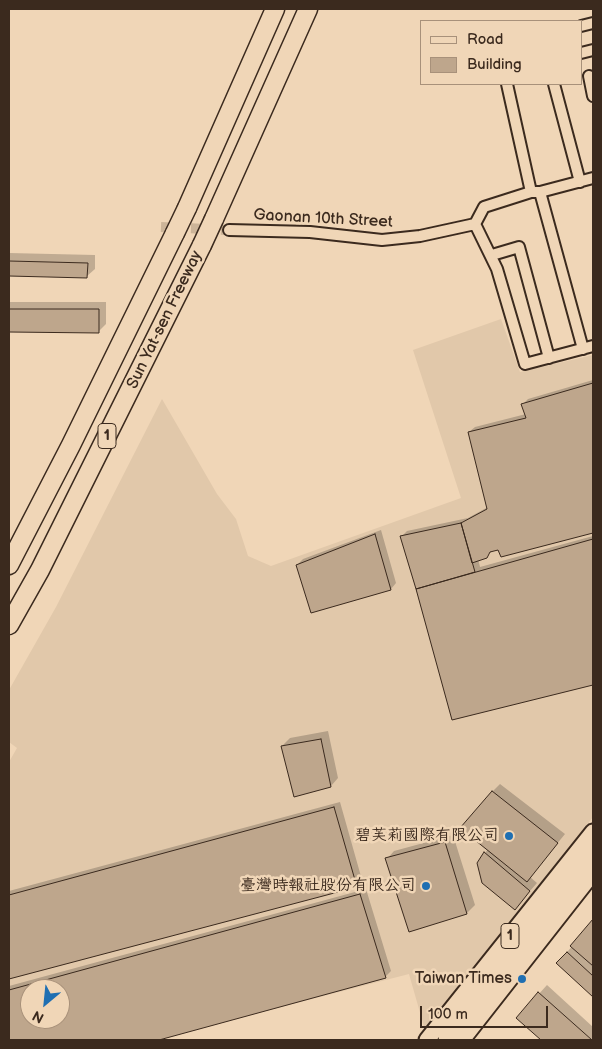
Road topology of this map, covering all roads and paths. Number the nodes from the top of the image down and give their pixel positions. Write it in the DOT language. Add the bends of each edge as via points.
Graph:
graph roads {
  1 [pos="275,9"];
  2 [pos="308,9"];
  3 [pos="589,76"];
  4 [pos="507,85"];
  5 [pos="554,85"];
  6 [pos="593,96"];
  7 [pos="593,178"];
  8 [pos="580,182"];
  9 [pos="535,192"];
  10 [pos="474,224"];
  11 [pos="229,230"];
  12 [pos="492,256"];
  13 [pos="593,346"];
  14 [pos="582,349"];
  15 [pos="549,358"];
  16 [pos="9,565"];
  17 [pos="9,625"];
  18 [pos="593,832"];
  19 [pos="593,853"];
  20 [pos="593,873"];
  21 [pos="593,889"];
  22 [pos="427,1040"];
  23 [pos="446,1040"];
  24 [pos="462,1040"];
  25 [pos="474,1040"];
  1 -- 16 [label="highway, Sun Yat-sen Freeway / 1, bridge" via="188,208"];
  2 -- 17 [label="highway, Sun Yat-sen Freeway / 1, bridge" via="202,245 44,562"];
  3 -- 6 [label="street"];
  4 -- 9 [label="street"];
  5 -- 8 [label="street"];
  7 -- 8 [label="street"];
  8 -- 9 [label="street"];
  9 -- 10 [label="street" via="484,207"];
  9 -- 14 [label="street"];
  10 -- 11 [label="street, Gaonan 10th Street" via="420,236 382,240 310,232"];
  10 -- 12 [label="street"];
  12 -- 15 [label="street" via="525,364"];
  12 -- 15 [label="street" via="519,247"];
  13 -- 14 [label="street"];
  14 -- 15 [label="street"];
  18 -- 22 [label="main road, 1"];
  19 -- 23 [label="main road, 1"];
  20 -- 24 [label="main road, 1"];
  21 -- 25 [label="main road, 1"];
}
